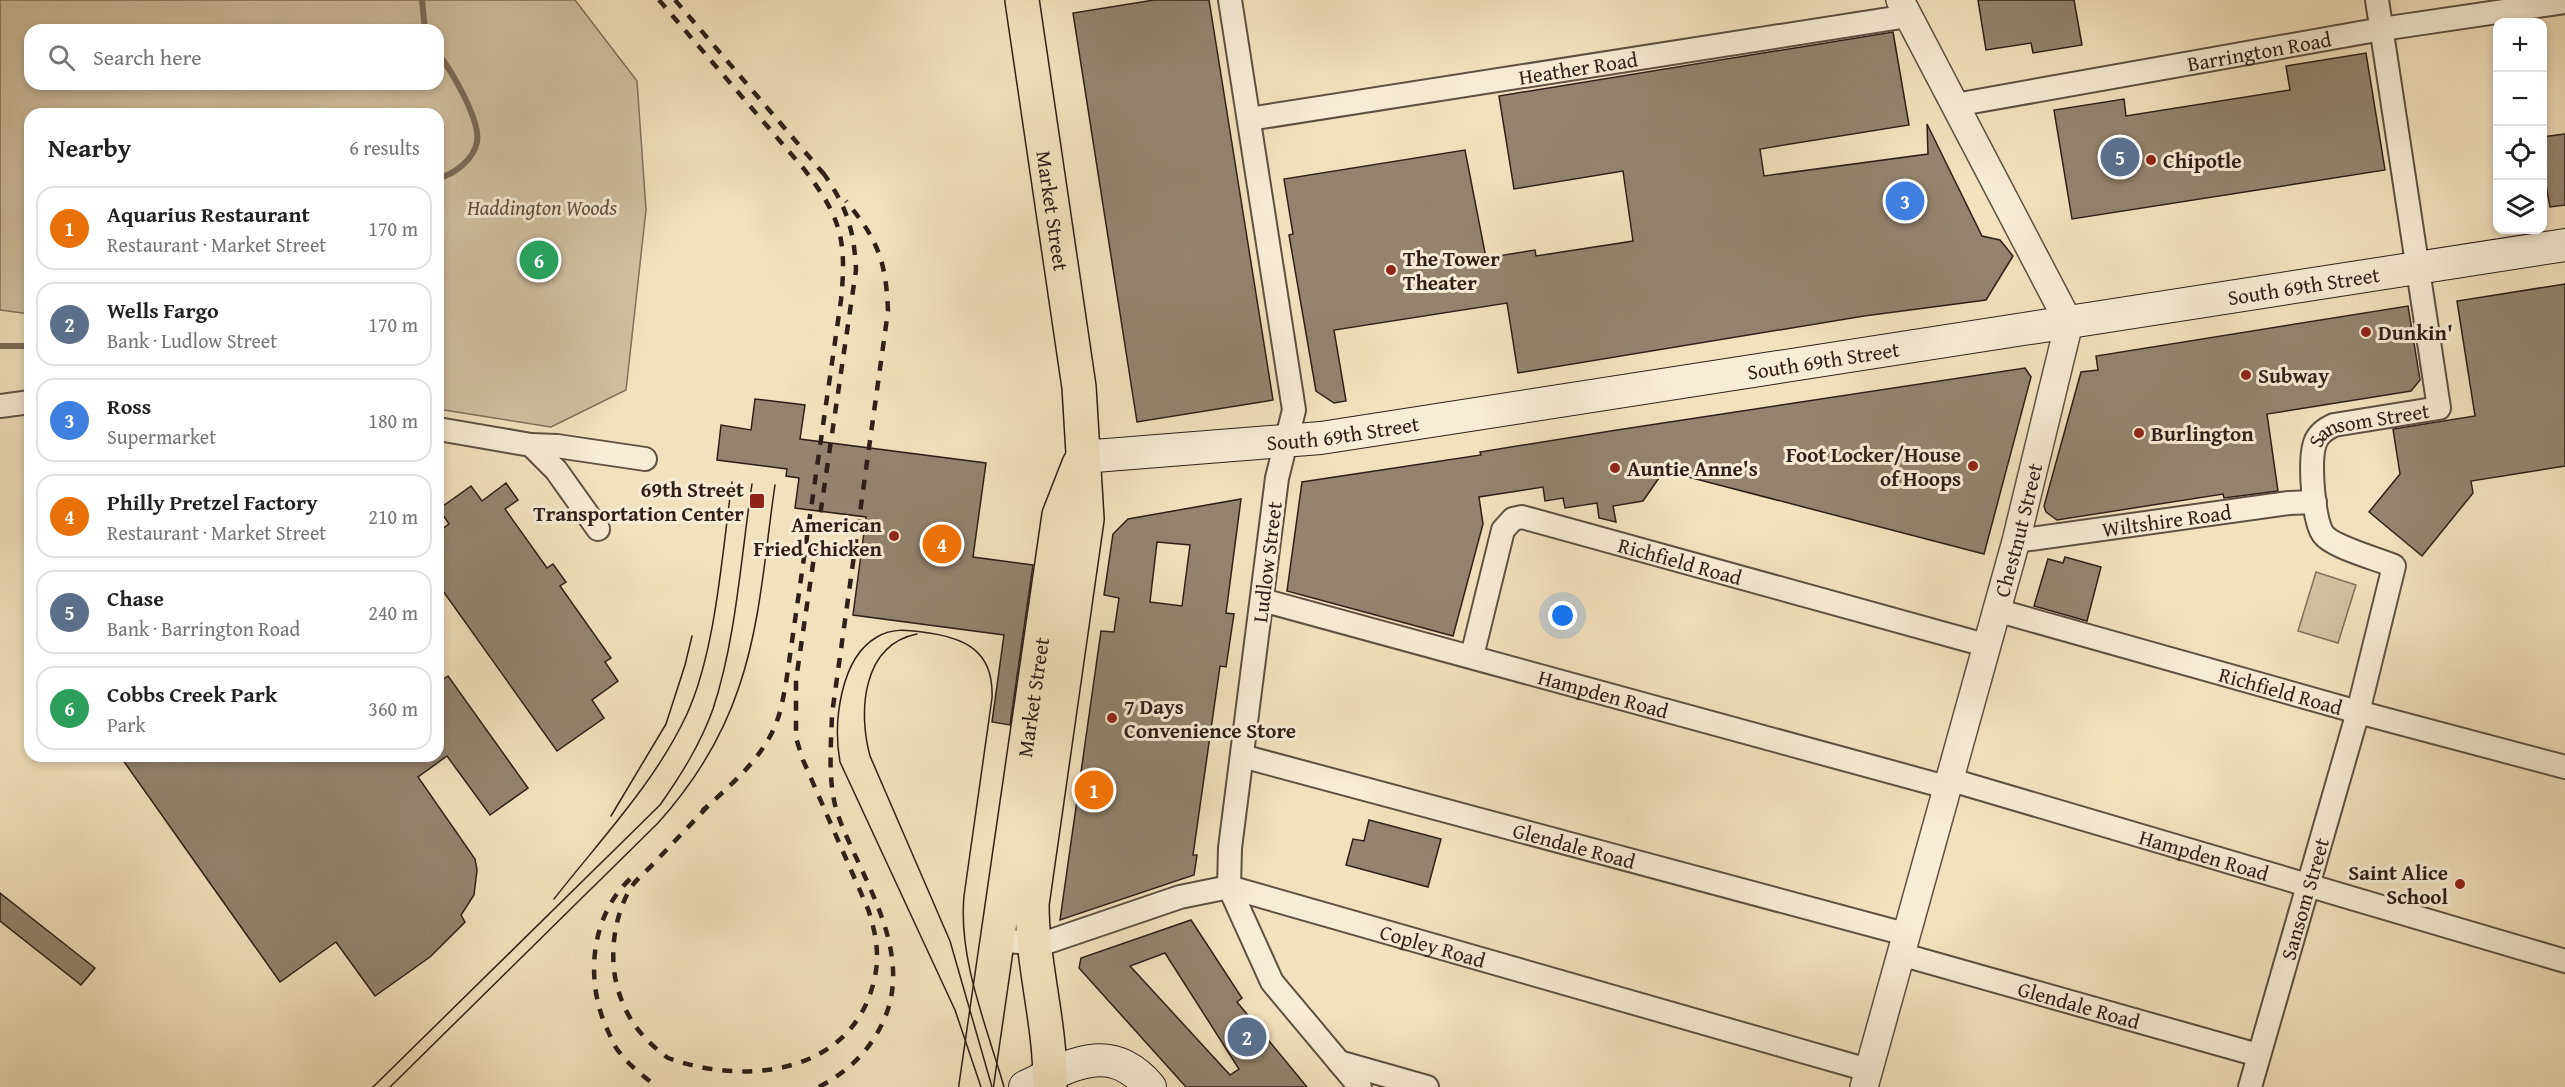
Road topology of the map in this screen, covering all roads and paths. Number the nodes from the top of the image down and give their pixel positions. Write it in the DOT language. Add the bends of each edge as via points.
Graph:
graph roads {
  1 [pos="1022,0"];
  2 [pos="1230,0"];
  3 [pos="2377,0"];
  4 [pos="2565,3"];
  5 [pos="1904,8"];
  6 [pos="2382,29"];
  7 [pos="1955,105"];
  8 [pos="1249,119"];
  9 [pos="2565,245"];
  10 [pos="2419,268"];
  11 [pos="2069,323"];
  12 [pos="24,403"];
  13 [pos="0,406"];
  14 [pos="444,430"];
  15 [pos="1286,441"];
  16 [pos="531,446"];
  17 [pos="1082,457"];
  18 [pos="645,459"];
  19 [pos="2315,502"];
  20 [pos="598,529"];
  21 [pos="2016,541"];
  22 [pos="1262,600"];
  23 [pos="1996,610"];
  24 [pos="1985,645"];
  25 [pos="1472,656"];
  26 [pos="2358,712"];
  27 [pos="1242,756"];
  28 [pos="2565,767"];
  29 [pos="1947,783"];
  30 [pos="2307,884"];
  31 [pos="1229,886"];
  32 [pos="997,940"];
  33 [pos="1902,944"];
  34 [pos="1035,945"];
  35 [pos="2565,961"];
  36 [pos="2258,1055"];
  37 [pos="1338,1062"];
  38 [pos="1866,1078"];
  39 [pos="1042,1083"];
  40 [pos="976,1087"];
  41 [pos="1150,1087"];
  42 [pos="1360,1087"];
  43 [pos="1427,1087"];
  44 [pos="2250,1087"];
  1 -- 17 [label="main road, Market Street" via="1079,387"];
  2 -- 8 [label="street, Ludlow Street"];
  3 -- 6 [label="street, Sansom Street"];
  4 -- 6 [label="street, Barrington Road"];
  5 -- 7 [label="street"];
  5 -- 8 [label="street, Heather Road"];
  6 -- 7 [label="street, Barrington Road"];
  6 -- 10 [label="street, Sansom Street"];
  7 -- 11 [label="street"];
  8 -- 15 [label="street, Ludlow Street" via="1294,402"];
  9 -- 10 [label="main road, South 69th Street"];
  10 -- 11 [label="main road, South 69th Street"];
  10 -- 19 [label="street, Sansom Street" via="2439,408 2325,429 2312,455"];
  11 -- 15 [label="main road, South 69th Street"];
  11 -- 21 [label="street, Chestnut Street"];
  12 -- 13 [label="street"];
  14 -- 16 [label="street"];
  15 -- 17 [label="main road, South 69th Street"];
  15 -- 22 [label="street, Ludlow Street" via="1277,478"];
  16 -- 18 [label="street"];
  16 -- 20 [label="street" via="556,470"];
  17 -- 32 [label="main road, Market Street" via="1059,515"];
  17 -- 34 [label="main road, Market Street" via="1087,519 1033,893"];
  19 -- 21 [label="street, Wiltshire Road"];
  19 -- 26 [label="street, Sansom Street" via="2323,535 2394,566"];
  21 -- 23 [label="street, Chestnut Street"];
  22 -- 25 [label="street, Hampden Road"];
  22 -- 27 [label="street, Ludlow Street"];
  23 -- 24 [label="street, Chestnut Street"];
  23 -- 26 [label="street, Richfield Road"];
  24 -- 25 [label="street, Richfield Road" via="1522,517 1513,519 1503,530"];
  24 -- 29 [label="street, Chestnut Street"];
  25 -- 29 [label="street, Hampden Road"];
  26 -- 28 [label="street, Richfield Road"];
  26 -- 30 [label="street, Sansom Street"];
  27 -- 31 [label="street, Ludlow Street"];
  27 -- 33 [label="street, Glendale Road"];
  29 -- 30 [label="street, Hampden Road"];
  29 -- 33 [label="street, Chestnut Street"];
  30 -- 35 [label="street, Hampden Road"];
  30 -- 36 [label="street, Sansom Street"];
  31 -- 34 [label="street, Copley Road" via="1180,897"];
  31 -- 37 [label="street, Ludlow Street" via="1272,982"];
  31 -- 38 [label="street, Copley Road"];
  32 -- 34 [label="street, Copley Road"];
  32 -- 40 [label="main road, Market Street"];
  33 -- 36 [label="street, Glendale Road"];
  33 -- 38 [label="street, Chestnut Street"];
  34 -- 39 [label="main road, Market Street" via="1048,1039"];
  36 -- 44 [label="street, Sansom Street"];
  37 -- 42 [label="street, Ludlow Street"];
  37 -- 43 [label="street"];
  39 -- 41 [label="main road" via="1074,1064 1105,1060 1125,1065"];
}
